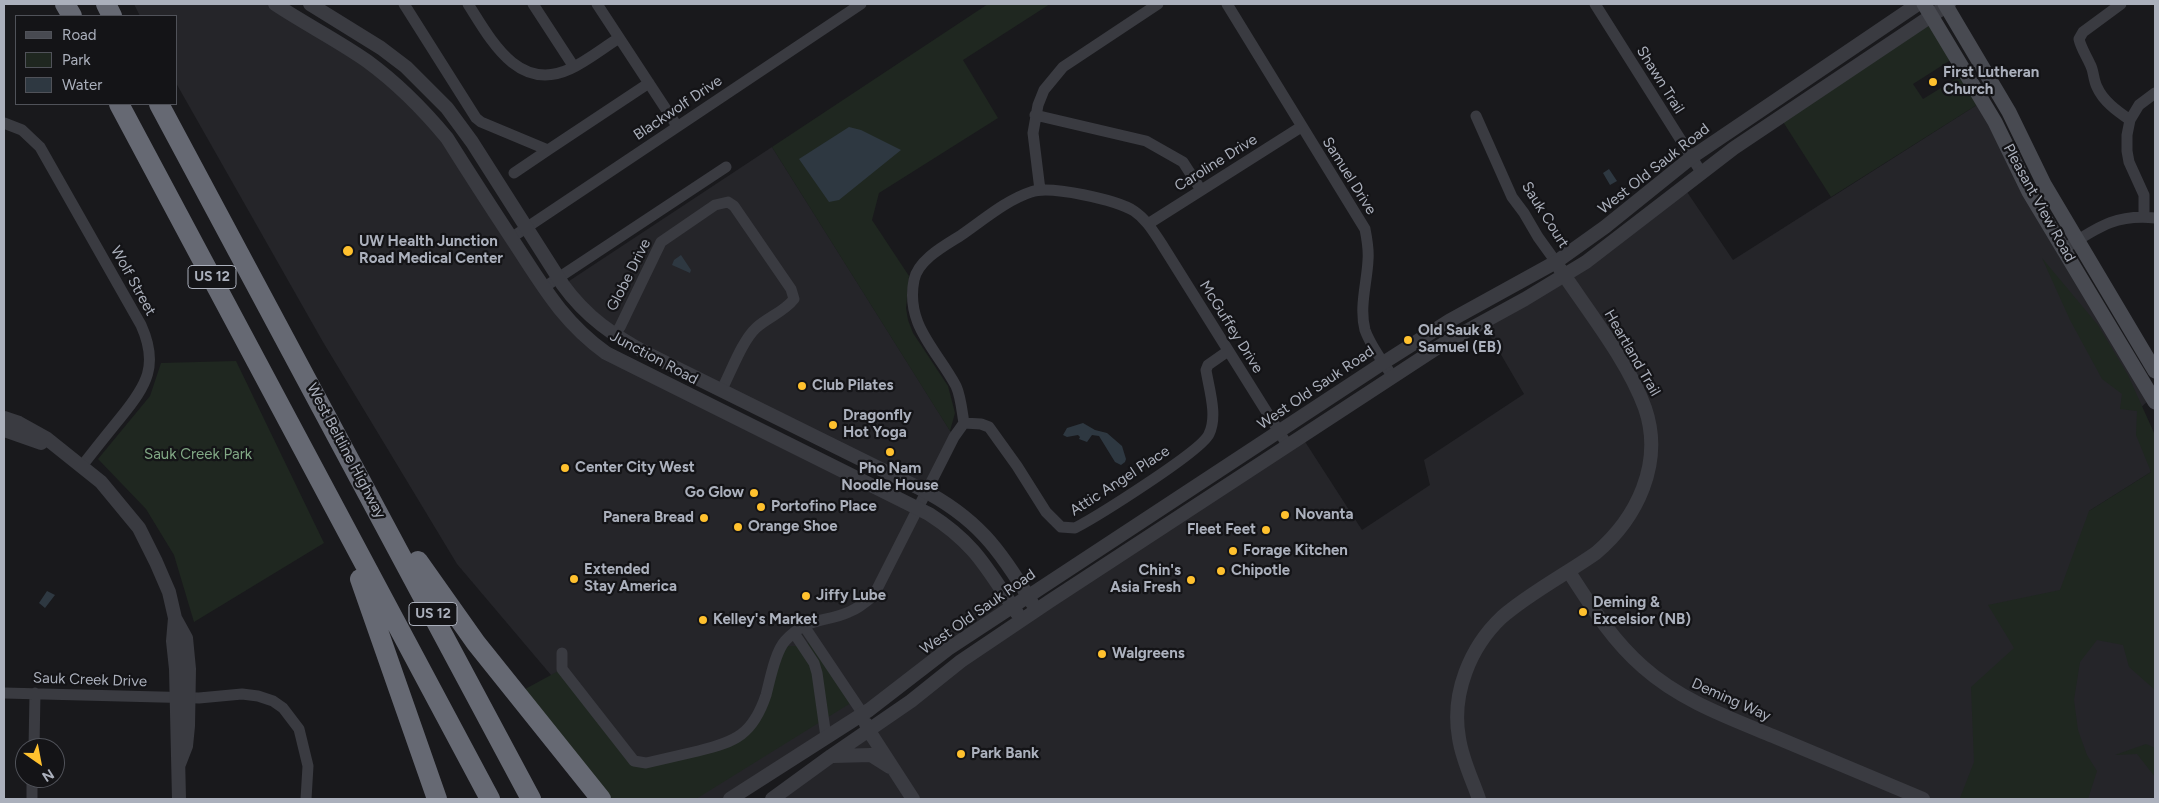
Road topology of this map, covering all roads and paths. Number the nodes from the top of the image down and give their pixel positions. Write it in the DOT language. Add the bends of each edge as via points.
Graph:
graph roads {
  1 [pos="65,4"];
  2 [pos="275,4"];
  3 [pos="310,4"];
  4 [pos="404,4"];
  5 [pos="468,4"];
  6 [pos="533,4"];
  7 [pos="598,4"];
  8 [pos="861,4"];
  9 [pos="1158,4"];
  10 [pos="1228,4"];
  11 [pos="1595,4"];
  12 [pos="1918,4"];
  13 [pos="1947,4"];
  14 [pos="2121,4"];
  15 [pos="1928,10"];
  16 [pos="71,15"];
  17 [pos="619,38"];
  18 [pos="574,67"];
  19 [pos="648,83"];
  20 [pos="2155,92"];
  21 [pos="120,105"];
  22 [pos="160,105"];
  23 [pos="1035,115"];
  24 [pos="1476,116"];
  25 [pos="2130,120"];
  26 [pos="4,123"];
  27 [pos="677,126"];
  28 [pos="1301,127"];
  29 [pos="548,150"];
  30 [pos="1692,157"];
  31 [pos="726,166"];
  32 [pos="1701,172"];
  33 [pos="514,173"];
  34 [pos="1040,190"];
  35 [pos="1201,190"];
  36 [pos="2149,218"];
  37 [pos="1148,224"];
  38 [pos="527,227"];
  39 [pos="511,238"];
  40 [pos="2078,240"];
  41 [pos="2064,248"];
  42 [pos="1556,262"];
  43 [pos="1565,276"];
  44 [pos="559,278"];
  45 [pos="543,288"];
  46 [pos="614,335"];
  47 [pos="1228,351"];
  48 [pos="1383,362"];
  49 [pos="2155,371"];
  50 [pos="1393,377"];
  51 [pos="722,389"];
  52 [pos="2155,402"];
  53 [pos="4,418"];
  54 [pos="964,423"];
  55 [pos="334,429"];
  56 [pos="4,430"];
  57 [pos="1279,432"];
  58 [pos="1288,446"];
  59 [pos="59,449"];
  60 [pos="305,451"];
  61 [pos="82,466"];
  62 [pos="927,492"];
  63 [pos="919,509"];
  64 [pos="1569,572"];
  65 [pos="1028,596"];
  66 [pos="1012,606"];
  67 [pos="1036,610"];
  68 [pos="1022,620"];
  69 [pos="799,630"];
  70 [pos="562,653"];
  71 [pos="4,693"];
  72 [pos="35,693"];
  73 [pos="182,697"];
  74 [pos="863,714"];
  75 [pos="869,731"];
  76 [pos="826,737"];
  77 [pos="34,738"];
  78 [pos="831,756"];
  79 [pos="893,769"];
  80 [pos="179,799"];
  81 [pos="306,799"];
  82 [pos="437,799"];
  83 [pos="490,799"];
  84 [pos="530,799"];
  85 [pos="601,799"];
  86 [pos="730,799"];
  87 [pos="772,799"];
  88 [pos="913,799"];
  89 [pos="1479,799"];
  90 [pos="1923,799"];
  1 -- 16 [label="highway"];
  2 -- 39 [label="street, Junction Road" via="366,61 414,101 447,138"];
  3 -- 38 [label="street, Junction Road" via="381,48 426,86 459,123"];
  4 -- 29 [label="street" via="476,118"];
  5 -- 18 [label="street" via="512,65 540,74 556,74"];
  6 -- 18 [label="street"];
  7 -- 17 [label="street"];
  8 -- 27 [label="street, Blackwolf Drive"];
  9 -- 23 [label="street" via="1063,67 1044,90"];
  10 -- 28 [label="street, Samuel Drive"];
  11 -- 30 [label="street, Shawn Trail"];
  12 -- 30 [label="street, West Old Sauk Road"];
  13 -- 15 [label="street, West Old Sauk Road"];
  13 -- 40 [label="main road, Pleasant View Road" via="2009,112 2033,165"];
  14 -- 25 [label="street" via="2083,32 2079,39 2101,94"];
  15 -- 32 [label="street, West Old Sauk Road"];
  15 -- 41 [label="main road, Pleasant View Road" via="1991,115 2018,173"];
  17 -- 18 [label="street"];
  17 -- 19 [label="street"];
  19 -- 27 [label="street"];
  19 -- 29 [label="street"];
  20 -- 25 [label="street" via="2140,105"];
  21 -- 60 [label="highway, US 12"];
  22 -- 55 [label="highway, West Beltline Highway / US 12"];
  23 -- 34 [label="street" via="1033,133"];
  23 -- 35 [label="street" via="1146,142 1183,162"];
  24 -- 42 [label="street, Sauk Court" via="1512,197"];
  25 -- 36 [label="street" via="2127,135 2129,162 2144,195"];
  26 -- 61 [label="street, Wolf Street" via="22,130 42,152 140,325 149,349 150,366 145,384"];
  27 -- 38 [label="street, Blackwolf Drive"];
  28 -- 35 [label="street, Caroline Drive"];
  28 -- 48 [label="street, Samuel Drive" via="1365,229 1368,260 1364,322"];
  29 -- 33 [label="street"];
  30 -- 32 [label="street, Shawn Trail"];
  30 -- 42 [label="street, West Old Sauk Road"];
  31 -- 44 [label="street"];
  32 -- 43 [label="street, West Old Sauk Road"];
  34 -- 37 [label="street" via="1121,204"];
  34 -- 54 [label="street" via="1019,196 939,250 924,263 915,278 912,302 916,323 956,386"];
  35 -- 37 [label="street, Caroline Drive"];
  36 -- 40 [label="street" via="2108,222"];
  37 -- 47 [label="street, McGuffey Drive"];
  38 -- 39 [label="street, Blackwolf Drive"];
  38 -- 44 [label="street, Junction Road"];
  39 -- 45 [label="street, Junction Road"];
  40 -- 41 [label="street"];
  40 -- 49 [label="main road, Pleasant View Road"];
  41 -- 52 [label="main road, Pleasant View Road"];
  42 -- 43 [label="street, Sauk Court"];
  42 -- 48 [label="street, West Old Sauk Road"];
  43 -- 50 [label="street, West Old Sauk Road" via="1443,344"];
  43 -- 64 [label="street, Heartland Trail" via="1638,390 1649,425 1650,448 1642,496 1634,510 1610,541"];
  44 -- 45 [label="street"];
  44 -- 46 [label="street, Junction Road" via="577,303"];
  45 -- 63 [label="street, Junction Road" via="562,315 606,353"];
  46 -- 51 [label="street, Junction Road"];
  46 -- 51 [label="street, Globe Drive" via="661,242 722,202 728,202 734,206 791,289 794,299 789,306 756,328"];
  47 -- 54 [label="street, Attic Angel Place" via="1206,370 1213,416 1210,434 1202,444 1075,528 1061,527 1046,512 989,427"];
  47 -- 57 [label="street, McGuffey Drive"];
  48 -- 50 [label="street, Samuel Drive"];
  48 -- 57 [label="street, West Old Sauk Road"];
  50 -- 58 [label="street, West Old Sauk Road"];
  51 -- 62 [label="street, Junction Road"];
  53 -- 59 [label="street" via="31,429"];
  54 -- 62 [label="street"];
  55 -- 84 [label="highway, West Beltline Highway / US 12"];
  55 -- 85 [label="highway" via="455,616"];
  56 -- 59 [label="street"];
  57 -- 58 [label="street, McGuffey Drive"];
  57 -- 65 [label="street, West Old Sauk Road"];
  58 -- 67 [label="street, West Old Sauk Road"];
  59 -- 61 [label="street"];
  60 -- 82 [label="highway" via="358,575"];
  60 -- 83 [label="highway, US 12"];
  61 -- 73 [label="street" via="101,482 138,528 169,592 175,618 186,638"];
  62 -- 63 [label="street"];
  62 -- 65 [label="street, Junction Road" via="955,508 985,535"];
  63 -- 66 [label="street, Junction Road" via="947,525 974,550"];
  63 -- 69 [label="street" via="874,595 848,613 811,622"];
  64 -- 89 [label="street, Heartland Trail" via="1502,617 1483,638 1469,662 1458,702 1458,737"];
  64 -- 90 [label="street, Deming Way" via="1616,640 1642,667 1668,687 1743,724"];
  65 -- 66 [label="street, West Old Sauk Road"];
  65 -- 67 [label="street, Junction Road"];
  66 -- 68 [label="street, Junction Road"];
  66 -- 74 [label="street, West Old Sauk Road" via="948,649"];
  67 -- 68 [label="street, West Old Sauk Road"];
  68 -- 75 [label="street, West Old Sauk Road"];
  69 -- 70 [label="street" via="782,646 763,704 745,733 725,745 646,763 634,761 562,669"];
  69 -- 74 [label="street"];
  69 -- 76 [label="street" via="817,673"];
  71 -- 72 [label="street, Sauk Creek Drive"];
  72 -- 73 [label="street, Sauk Creek Drive"];
  72 -- 77 [label="street"];
  73 -- 80 [label="street" via="186,746 179,764"];
  73 -- 81 [label="street, Sauk Creek Drive" via="251,695 284,708 299,729 304,747 308,766"];
  74 -- 75 [label="street"];
  74 -- 76 [label="street, West Old Sauk Road"];
  75 -- 78 [label="street, West Old Sauk Road"];
  75 -- 79 [label="street"];
  76 -- 86 [label="street, West Old Sauk Road"];
  78 -- 79 [label="street" via="871,755"];
  78 -- 87 [label="street, West Old Sauk Road"];
  79 -- 88 [label="street"];
}
